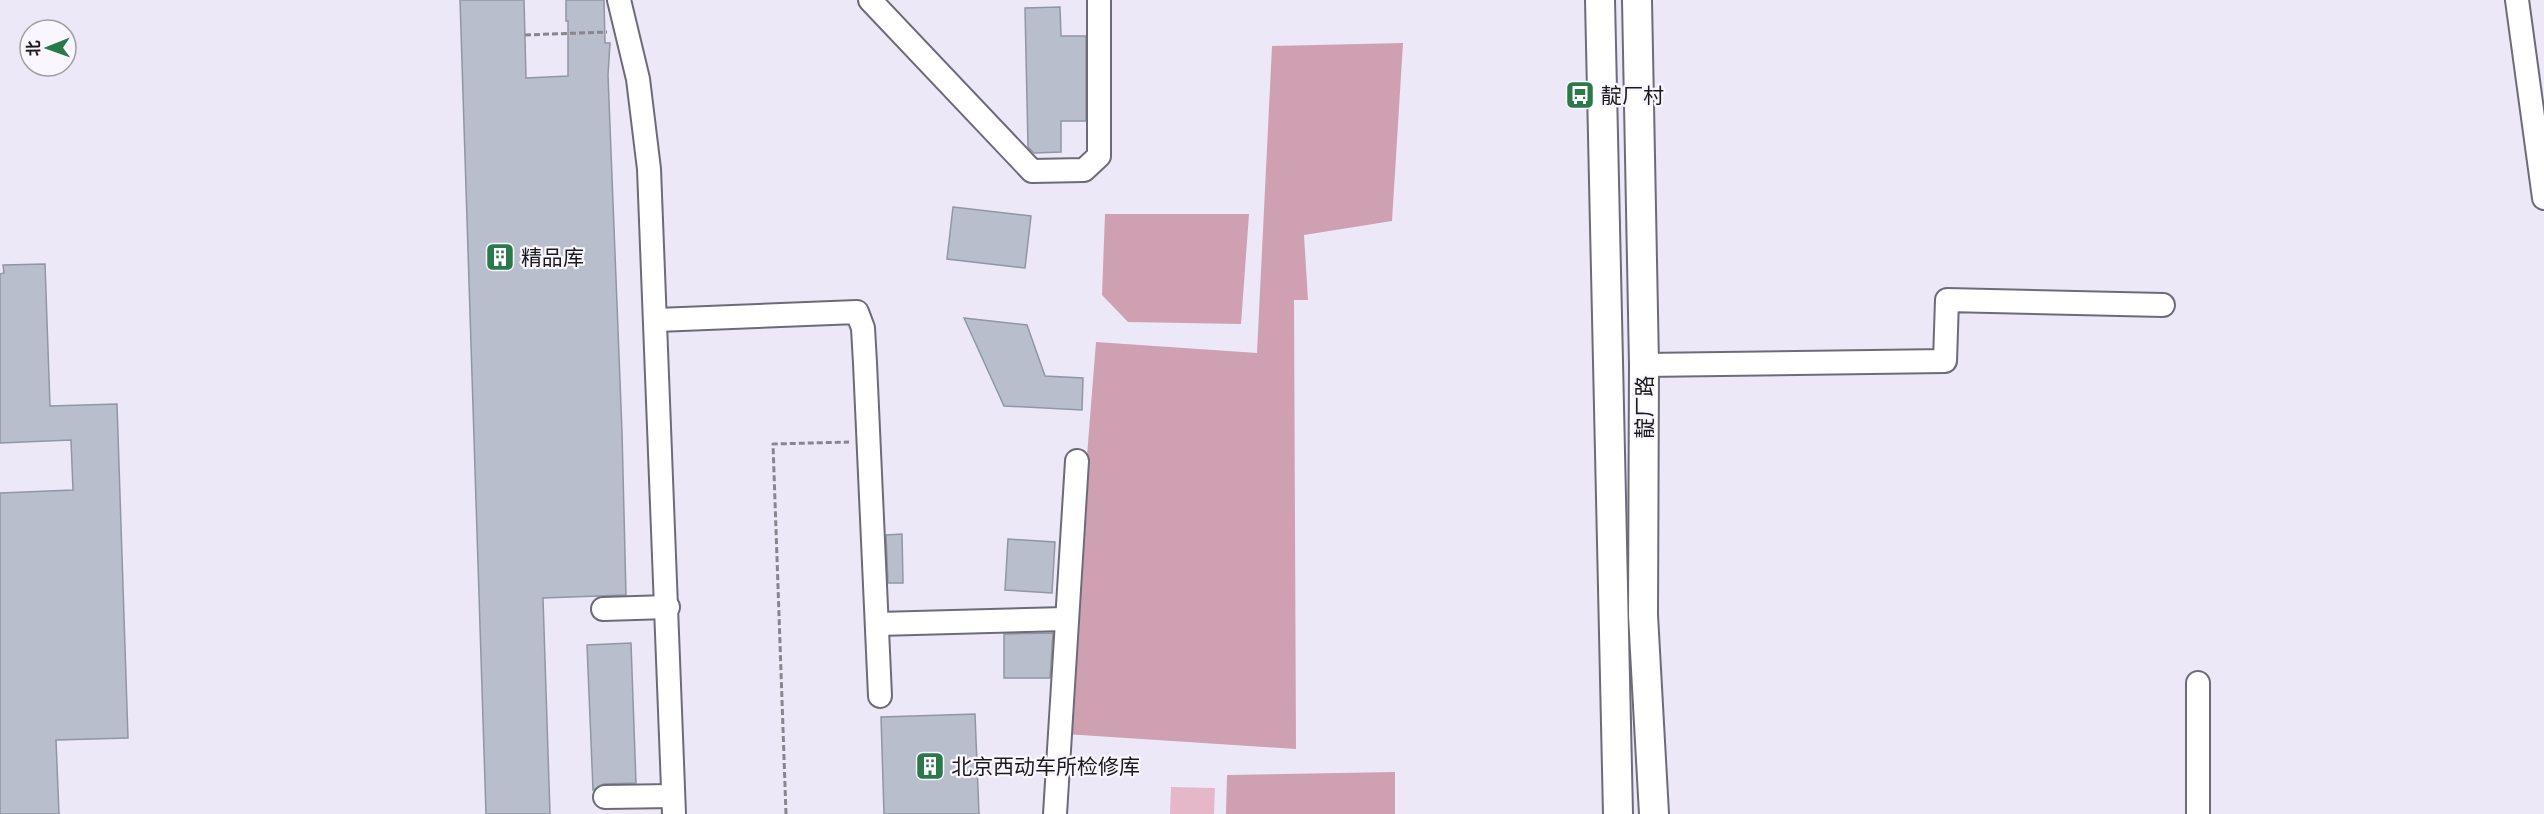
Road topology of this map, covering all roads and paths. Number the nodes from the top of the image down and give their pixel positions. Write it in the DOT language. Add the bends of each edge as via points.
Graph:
graph roads {
  1 [pos="619,0"];
  2 [pos="870,0"];
  3 [pos="1099,0"];
  4 [pos="1600,0"];
  5 [pos="1637,0"];
  6 [pos="2517,0"];
  7 [pos="626,32"];
  8 [pos="525,35"];
  9 [pos="2544,198"];
  10 [pos="2163,305"];
  11 [pos="657,320"];
  12 [pos="1644,365"];
  13 [pos="869,441"];
  14 [pos="1077,461"];
  15 [pos="668,607"];
  16 [pos="603,609"];
  17 [pos="1066,619"];
  18 [pos="878,624"];
  19 [pos="2198,683"];
  20 [pos="880,696"];
  21 [pos="605,797"];
  22 [pos="674,805"];
  23 [pos="786,814"];
  24 [pos="1055,814"];
  25 [pos="1618,814"];
  26 [pos="1654,814"];
  27 [pos="2198,814"];
  1 -- 7 [label="street"];
  2 -- 3 [label="street" via="1032,171 1084,170 1099,156"];
  4 -- 25 [label="main road"];
  5 -- 12 [label="main road, 靛厂路"];
  6 -- 9 [label="street"];
  7 -- 8 [label="path"];
  7 -- 11 [label="street" via="638,79 649,169"];
  10 -- 12 [label="street" via="1947,300 1945,362"];
  11 -- 13 [label="street" via="857,312 863,328"];
  11 -- 15 [label="street"];
  12 -- 26 [label="main road, 靛厂路" via="1643,615"];
  13 -- 18 [label="street"];
  13 -- 23 [label="path" via="773,444"];
  14 -- 17 [label="street"];
  15 -- 16 [label="street"];
  15 -- 22 [label="street"];
  17 -- 18 [label="street"];
  17 -- 24 [label="street"];
  18 -- 20 [label="street"];
  19 -- 27 [label="street"];
  21 -- 22 [label="street"];
}
